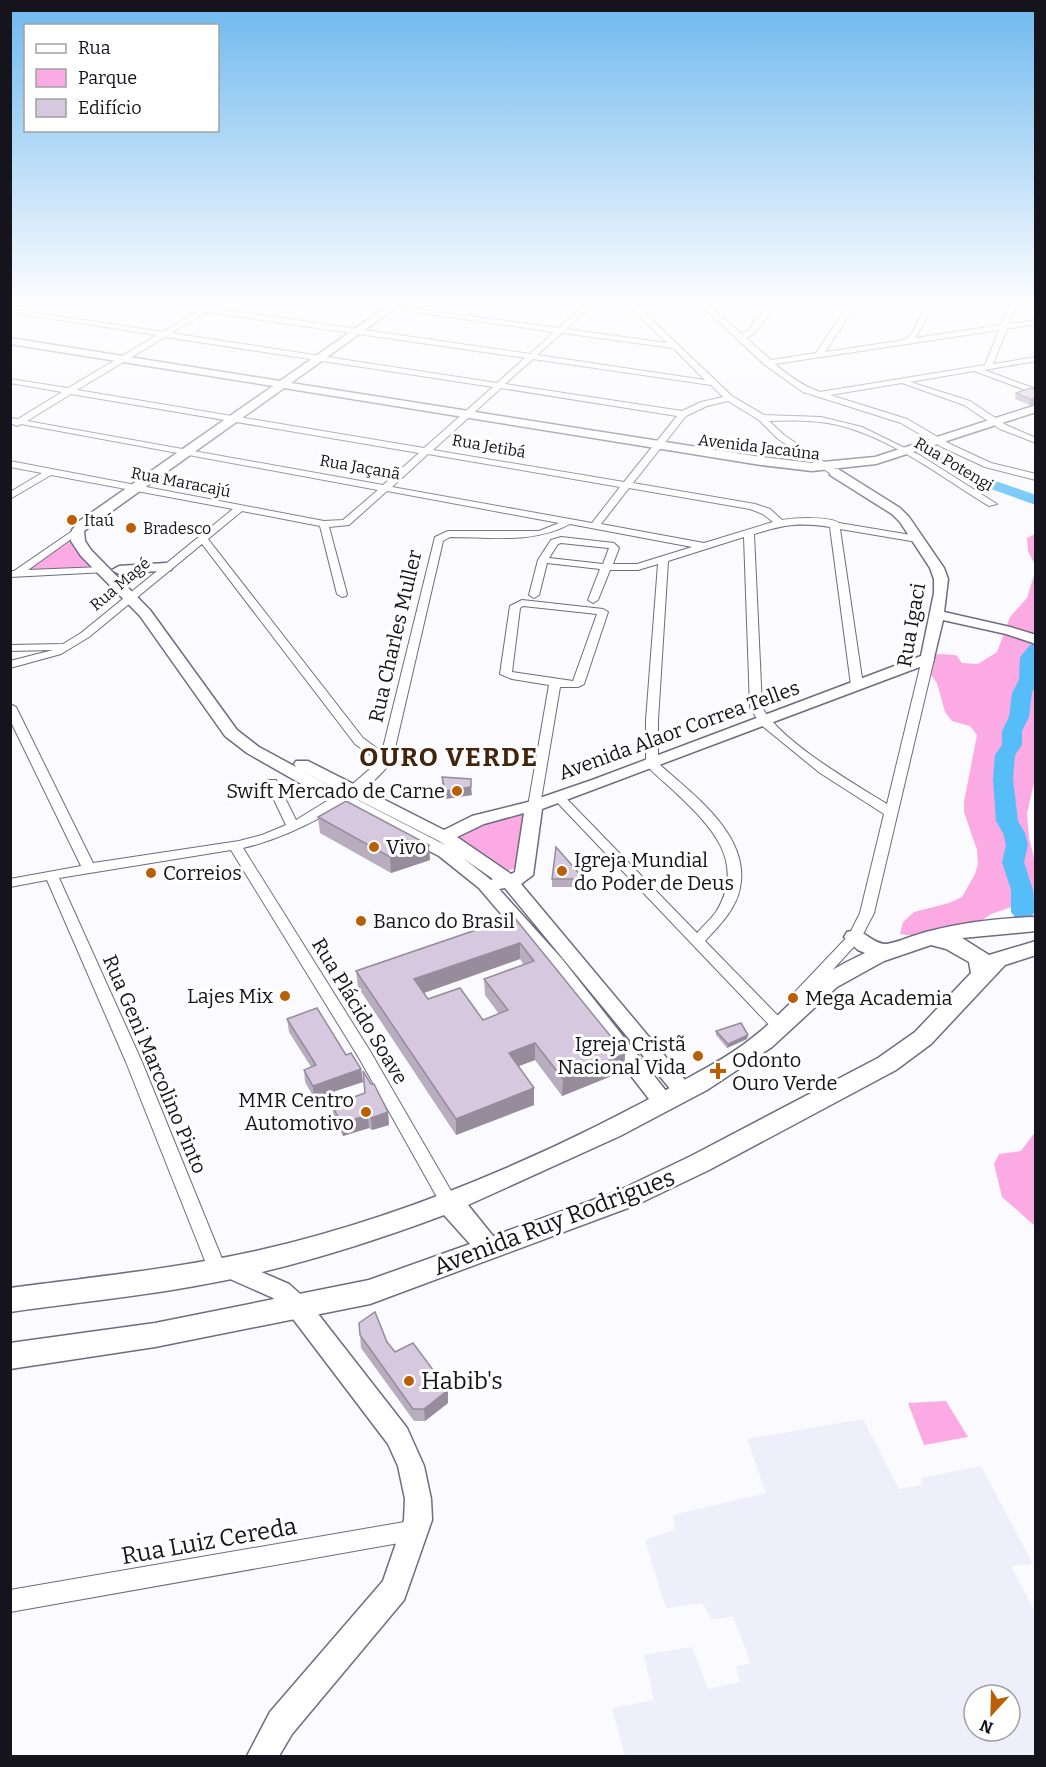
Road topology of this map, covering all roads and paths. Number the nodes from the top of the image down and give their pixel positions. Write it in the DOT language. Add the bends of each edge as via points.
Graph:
graph roads {
  1 [pos="43,386"];
  2 [pos="78,386"];
  3 [pos="281,386"];
  4 [pos="498,386"];
  5 [pos="509,386"];
  6 [pos="716,386"];
  7 [pos="800,386"];
  8 [pos="869,386"];
  9 [pos="917,386"];
  10 [pos="1020,386"];
  11 [pos="284,387"];
  12 [pos="70,391"];
  13 [pos="1035,392"];
  14 [pos="819,395"];
  15 [pos="729,398"];
  16 [pos="1035,408"];
  17 [pos="683,414"];
  18 [pos="1035,416"];
  19 [pos="465,417"];
  20 [pos="762,418"];
  21 [pos="240,419"];
  22 [pos="13,423"];
  23 [pos="999,424"];
  24 [pos="1035,441"];
  25 [pos="941,443"];
  26 [pos="658,447"];
  27 [pos="427,451"];
  28 [pos="193,453"];
  29 [pos="909,454"];
  30 [pos="10,464"];
  31 [pos="829,469"];
  32 [pos="49,471"];
  33 [pos="1035,477"];
  34 [pos="628,484"];
  35 [pos="388,487"];
  36 [pos="140,489"];
  37 [pos="10,496"];
  38 [pos="992,504"];
  39 [pos="240,508"];
  40 [pos="568,521"];
  41 [pos="779,523"];
  42 [pos="834,523"];
  43 [pos="324,524"];
  44 [pos="595,525"];
  45 [pos="78,530"];
  46 [pos="749,534"];
  47 [pos="202,538"];
  48 [pos="917,539"];
  49 [pos="704,546"];
  50 [pos="543,560"];
  51 [pos="663,560"];
  52 [pos="166,567"];
  53 [pos="607,567"];
  54 [pos="102,570"];
  55 [pos="119,570"];
  56 [pos="13,574"];
  57 [pos="136,594"];
  58 [pos="342,594"];
  59 [pos="534,595"];
  60 [pos="593,600"];
  61 [pos="937,615"];
  62 [pos="1034,640"];
  63 [pos="68,645"];
  64 [pos="10,648"];
  65 [pos="928,660"];
  66 [pos="10,665"];
  67 [pos="555,684"];
  68 [pos="857,685"];
  69 [pos="10,707"];
  70 [pos="764,722"];
  71 [pos="386,761"];
  72 [pos="652,764"];
  73 [pos="272,783"];
  74 [pos="346,794"];
  75 [pos="558,797"];
  76 [pos="534,806"];
  77 [pos="892,813"];
  78 [pos="293,826"];
  79 [pos="234,844"];
  80 [pos="445,845"];
  81 [pos="88,867"];
  82 [pos="51,875"];
  83 [pos="510,882"];
  84 [pos="10,883"];
  85 [pos="485,884"];
  86 [pos="1035,924"];
  87 [pos="855,937"];
  88 [pos="929,939"];
  89 [pos="697,942"];
  90 [pos="545,944"];
  91 [pos="1035,948"];
  92 [pos="887,952"];
  93 [pos="983,974"];
  94 [pos="778,1024"];
  95 [pos="673,1096"];
  96 [pos="448,1201"];
  97 [pos="487,1249"];
  98 [pos="223,1270"];
  99 [pos="13,1300"];
  100 [pos="299,1308"];
  101 [pos="10,1356"];
  102 [pos="416,1530"];
  103 [pos="10,1602"];
  104 [pos="262,1756"];
  1 -- 12 [label="street, Rua Jetibá"];
  2 -- 12 [label="street"];
  3 -- 11 [label="street, Avenida Jacaúna"];
  4 -- 19 [label="street"];
  5 -- 17 [label="street"];
  6 -- 15 [label="street, Rua Igaci"];
  7 -- 14 [label="street"];
  8 -- 14 [label="street"];
  9 -- 23 [label="street" via="967,403"];
  10 -- 13 [label="street"];
  11 -- 19 [label="street, Avenida Jacaúna"];
  11 -- 21 [label="street"];
  12 -- 21 [label="street, Rua Jetibá"];
  12 -- 22 [label="street"];
  14 -- 25 [label="street" via="904,421"];
  15 -- 17 [label="street"];
  15 -- 20 [label="street, Rua Igaci"];
  16 -- 23 [label="street, Avenida Jacaúna"];
  17 -- 26 [label="street"];
  18 -- 23 [label="street, Avenida Jacaúna"];
  19 -- 26 [label="street, Avenida Jacaúna"];
  19 -- 27 [label="street"];
  20 -- 29 [label="street, Rua Potengi" via="841,423"];
  20 -- 31 [label="street, Rua Igaci" via="781,437"];
  21 -- 27 [label="street, Rua Jetibá"];
  21 -- 28 [label="street"];
  22 -- 28 [label="street, Rua Jaçanã"];
  23 -- 24 [label="street"];
  23 -- 25 [label="street, Avenida Jacaúna"];
  25 -- 29 [label="street, Avenida Jacaúna"];
  25 -- 33 [label="street" via="988,465"];
  26 -- 31 [label="street, Avenida Jacaúna" via="760,467"];
  26 -- 34 [label="street"];
  27 -- 34 [label="street, Rua Jetibá"];
  27 -- 35 [label="street"];
  28 -- 35 [label="street, Rua Jaçanã"];
  28 -- 36 [label="street"];
  29 -- 31 [label="street, Avenida Jacaúna" via="886,464"];
  29 -- 38 [label="street, Rua Potengi"];
  30 -- 32 [label="street, Rua Maracajú"];
  31 -- 48 [label="street, Rua Igaci" via="896,511"];
  32 -- 36 [label="street, Rua Maracajú"];
  32 -- 37 [label="street"];
  34 -- 41 [label="street, Rua Jetibá" via="750,506 774,515"];
  34 -- 44 [label="street"];
  35 -- 40 [label="street, Rua Jaçanã"];
  35 -- 43 [label="street, Rua Maracajú" via="346,523"];
  36 -- 39 [label="street, Rua Maracajú"];
  36 -- 45 [label="street"];
  36 -- 55 [label="street" via="90,533 91,543"];
  39 -- 43 [label="street, Rua Maracajú"];
  39 -- 47 [label="street, Rua Magé"];
  40 -- 44 [label="street, Rua Jaçanã"];
  40 -- 71 [label="street, Rua Charles Muller" via="540,534 448,534 438,539"];
  41 -- 42 [label="street"];
  41 -- 46 [label="street"];
  42 -- 48 [label="street"];
  42 -- 68 [label="street"];
  43 -- 58 [label="street"];
  44 -- 49 [label="street, Rua Jaçanã"];
  45 -- 54 [label="street" via="78,541"];
  45 -- 56 [label="street"];
  46 -- 49 [label="street"];
  46 -- 70 [label="street" via="754,693"];
  47 -- 52 [label="street, Rua Magé"];
  47 -- 71 [label="street" via="359,741"];
  48 -- 61 [label="street, Rua Igaci" via="941,579"];
  49 -- 51 [label="street"];
  50 -- 53 [label="street"];
  50 -- 53 [label="street" via="558,540 609,544 614,548"];
  50 -- 59 [label="street"];
  51 -- 53 [label="street" via="631,568"];
  51 -- 72 [label="street"];
  52 -- 55 [label="street"];
  52 -- 57 [label="street, Rua Magé"];
  53 -- 60 [label="street"];
  54 -- 56 [label="street"];
  54 -- 57 [label="street"];
  55 -- 57 [label="street"];
  57 -- 63 [label="street, Rua Magé"];
  57 -- 74 [label="street" via="231,733 253,750"];
  61 -- 62 [label="street"];
  61 -- 65 [label="street, Rua Igaci"];
  63 -- 64 [label="street"];
  63 -- 66 [label="street, Rua Magé"];
  65 -- 68 [label="street, Avenida Alaor Correa Telles"];
  65 -- 77 [label="street, Rua Igaci"];
  67 -- 67 [label="street" via="506,674 515,606 519,603 603,612 580,683"];
  67 -- 76 [label="street"];
  68 -- 70 [label="street, Avenida Alaor Correa Telles"];
  69 -- 81 [label="street"];
  70 -- 72 [label="street, Avenida Alaor Correa Telles"];
  70 -- 77 [label="street" via="810,760"];
  71 -- 74 [label="street"];
  72 -- 75 [label="street, Avenida Alaor Correa Telles"];
  72 -- 89 [label="street" via="724,835 734,856 733,890 725,912"];
  73 -- 78 [label="street"];
  74 -- 78 [label="street"];
  74 -- 80 [label="street"];
  75 -- 76 [label="street, Avenida Alaor Correa Telles"];
  75 -- 89 [label="street"];
  76 -- 80 [label="street, Avenida Alaor Correa Telles" via="478,820 456,830"];
  76 -- 83 [label="street" via="526,870 522,877"];
  77 -- 87 [label="street, Rua Igaci" via="871,903"];
  78 -- 79 [label="street"];
  79 -- 81 [label="street"];
  79 -- 96 [label="street, Rua Plácido Soave" via="365,1055"];
  80 -- 83 [label="street"];
  80 -- 85 [label="street"];
  81 -- 82 [label="street"];
  82 -- 84 [label="street"];
  82 -- 98 [label="street, Rua Geni Marcolino Pinto"];
  83 -- 85 [label="street"];
  83 -- 90 [label="street"];
  85 -- 90 [label="street"];
  86 -- 88 [label="main road" via="977,929"];
  87 -- 92 [label="main road"];
  87 -- 94 [label="street, Rua Igaci"];
  88 -- 92 [label="main road"];
  88 -- 93 [label="main road" via="966,948 979,958"];
  89 -- 94 [label="street"];
  90 -- 95 [label="street"];
  91 -- 93 [label="main road, Avenida Ruy Rodrigues" via="1002,957"];
  92 -- 94 [label="main road" via="829,982"];
  93 -- 97 [label="main road, Avenida Ruy Rodrigues" via="923,1038 887,1064 627,1198"];
  94 -- 95 [label="main road" via="753,1050"];
  95 -- 96 [label="main road" via="520,1172"];
  96 -- 97 [label="main road"];
  96 -- 98 [label="main road" via="290,1255"];
  97 -- 100 [label="main road, Avenida Ruy Rodrigues" via="370,1292"];
  98 -- 99 [label="main road"];
  98 -- 100 [label="street" via="281,1291"];
  100 -- 101 [label="main road, Avenida Ruy Rodrigues" via="155,1335"];
  100 -- 102 [label="street" via="398,1436 411,1466 418,1499"];
  102 -- 103 [label="street, Rua Luiz Cereda"];
  102 -- 104 [label="street" via="394,1590 281,1723"];
}
